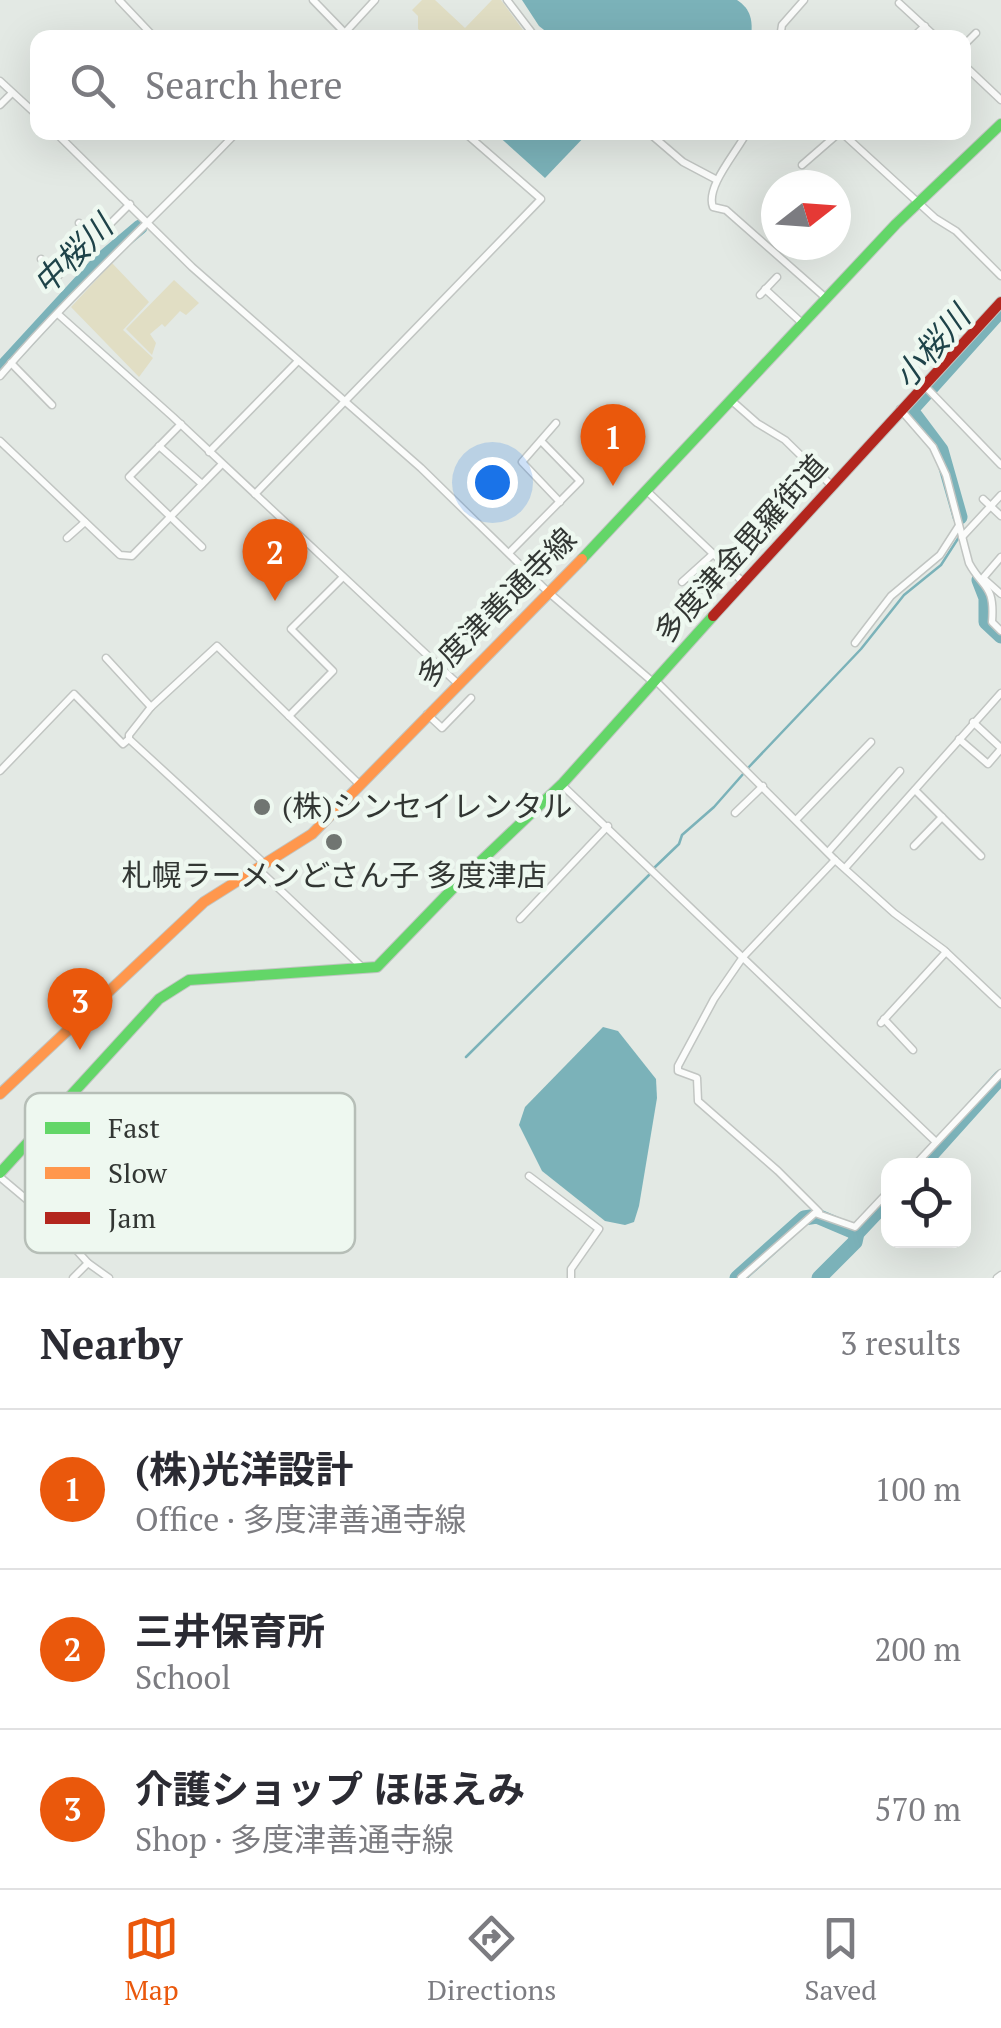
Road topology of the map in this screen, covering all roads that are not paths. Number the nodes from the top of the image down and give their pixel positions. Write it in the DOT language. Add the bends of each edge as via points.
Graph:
graph roads {
  1 [pos="119,0"];
  2 [pos="313,0"];
  3 [pos="376,0"];
  4 [pos="507,0"];
  5 [pos="804,0"];
  6 [pos="899,4"];
  7 [pos="924,26"];
  8 [pos="147,30"];
  9 [pos="339,30"];
  10 [pos="348,30"];
  11 [pos="530,30"];
  12 [pos="781,30"];
  13 [pos="920,30"];
  14 [pos="928,30"];
  15 [pos="976,33"];
  16 [pos="971,38"];
  17 [pos="971,72"];
  18 [pos="0,81"];
  19 [pos="12,92"];
  20 [pos="1001,100"];
  21 [pos="0,105"];
  22 [pos="30,109"];
  23 [pos="1001,124"];
  24 [pos="65,140"];
  25 [pos="229,140"];
  26 [pos="474,140"];
  27 [pos="657,140"];
  28 [pos="742,140"];
  29 [pos="832,140"];
  30 [pos="850,140"];
  31 [pos="814,142"];
  32 [pos="821,149"];
  33 [pos="802,165"];
  34 [pos="717,180"];
  35 [pos="918,202"];
  36 [pos="130,204"];
  37 [pos="78,222"];
  38 [pos="150,224"];
  39 [pos="95,238"];
  40 [pos="41,259"];
  41 [pos="1001,276"];
  42 [pos="777,277"];
  43 [pos="826,299"];
  44 [pos="1001,302"];
  45 [pos="59,315"];
  46 [pos="803,324"];
  47 [pos="298,361"];
  48 [pos="11,363"];
  49 [pos="0,376"];
  50 [pos="923,384"];
  51 [pos="345,400"];
  52 [pos="732,401"];
  53 [pos="52,405"];
  54 [pos="900,409"];
  55 [pos="556,423"];
  56 [pos="180,424"];
  57 [pos="540,440"];
  58 [pos="0,441"];
  59 [pos="159,446"];
  60 [pos="209,452"];
  61 [pos="1000,463"];
  62 [pos="222,464"];
  63 [pos="202,484"];
  64 [pos="832,486"];
  65 [pos="648,492"];
  66 [pos="255,494"];
  67 [pos="1001,495"];
  68 [pos="983,499"];
  69 [pos="560,502"];
  70 [pos="991,506"];
  71 [pos="1001,516"];
  72 [pos="170,517"];
  73 [pos="86,522"];
  74 [pos="958,526"];
  75 [pos="67,538"];
  76 [pos="962,538"];
  77 [pos="202,548"];
  78 [pos="509,553"];
  79 [pos="713,554"];
  80 [pos="1001,557"];
  81 [pos="343,577"];
  82 [pos="983,578"];
  83 [pos="682,582"];
  84 [pos="744,583"];
  85 [pos="547,592"];
  86 [pos="1001,594"];
  87 [pos="1001,631"];
  88 [pos="855,643"];
  89 [pos="106,658"];
  90 [pos="656,682"];
  91 [pos="457,684"];
  92 [pos="1001,694"];
  93 [pos="471,698"];
  94 [pos="151,708"];
  95 [pos="427,714"];
  96 [pos="289,716"];
  97 [pos="973,722"];
  98 [pos="959,739"];
  99 [pos="129,740"];
  100 [pos="871,742"];
  101 [pos="1001,749"];
  102 [pos="900,770"];
  103 [pos="0,771"];
  104 [pos="360,785"];
  105 [pos="562,785"];
  106 [pos="762,786"];
  107 [pos="915,790"];
  108 [pos="735,813"];
  109 [pos="942,817"];
  110 [pos="796,820"];
  111 [pos="608,826"];
  112 [pos="914,846"];
  113 [pos="828,852"];
  114 [pos="981,856"];
  115 [pos="836,860"];
  116 [pos="261,866"];
  117 [pos="846,867"];
  118 [pos="520,919"];
  119 [pos="946,952"];
  120 [pos="742,958"];
  121 [pos="364,969"];
  122 [pos="1001,1004"];
  123 [pos="913,1050"];
  124 [pos="1001,1073"];
  125 [pos="74,1093"];
  126 [pos="0,1094"];
  127 [pos="936,1142"];
  128 [pos="25,1147"];
  129 [pos="921,1158"];
  130 [pos="0,1175"];
  131 [pos="530,1176"];
  132 [pos="25,1197"];
  133 [pos="881,1199"];
  134 [pos="814,1214"];
  135 [pos="79,1253"];
  136 [pos="88,1263"];
  137 [pos="73,1278"];
  138 [pos="109,1278"];
  139 [pos="571,1278"];
  140 [pos="741,1278"];
  1 -- 8 [label="street"];
  2 -- 9 [label="street"];
  3 -- 10 [label="street"];
  4 -- 11 [label="street"];
  5 -- 12 [label="street"];
  6 -- 7 [label="street"];
  7 -- 13 [label="street"];
  7 -- 14 [label="street"];
  15 -- 16 [label="street"];
  17 -- 20 [label="street"];
  18 -- 19 [label="street"];
  19 -- 21 [label="street"];
  19 -- 22 [label="street"];
  23 -- 35 [label="main road, 多度津善通寺線"];
  24 -- 36 [label="street"];
  25 -- 38 [label="street"];
  26 -- 51 [label="street" via="541,199"];
  27 -- 34 [label="street"];
  28 -- 34 [label="street"];
  29 -- 32 [label="street"];
  30 -- 35 [label="street"];
  31 -- 32 [label="street"];
  32 -- 33 [label="street"];
  34 -- 43 [label="street" via="713,207 726,210"];
  35 -- 41 [label="street"];
  35 -- 43 [label="main road, 多度津善通寺線"];
  36 -- 38 [label="street"];
  36 -- 39 [label="street"];
  37 -- 39 [label="street"];
  38 -- 45 [label="street"];
  38 -- 47 [label="street"];
  39 -- 40 [label="street" via="55,278"];
  42 -- 46 [label="street" via="763,292"];
  43 -- 46 [label="main road, 多度津善通寺線"];
  44 -- 50 [label="main road, 多度津金毘羅街道"];
  45 -- 48 [label="street"];
  45 -- 56 [label="street"];
  46 -- 52 [label="main road, 多度津善通寺線"];
  47 -- 51 [label="street"];
  47 -- 60 [label="street"];
  48 -- 49 [label="street"];
  48 -- 53 [label="street"];
  50 -- 54 [label="main road, 多度津金毘羅街道"];
  50 -- 61 [label="street"];
  51 -- 66 [label="street"];
  51 -- 78 [label="street"];
  52 -- 64 [label="street"];
  52 -- 65 [label="main road, 多度津善通寺線"];
  54 -- 64 [label="main road, 多度津金毘羅街道"];
  54 -- 74 [label="street" via="933,447"];
  55 -- 57 [label="street"];
  56 -- 59 [label="street"];
  56 -- 60 [label="street"];
  57 -- 69 [label="street" via="522,462"];
  57 -- 69 [label="street" via="580,481"];
  58 -- 73 [label="street"];
  59 -- 63 [label="street"];
  59 -- 72 [label="street" via="129,476"];
  60 -- 62 [label="street"];
  62 -- 63 [label="street"];
  62 -- 66 [label="street"];
  63 -- 72 [label="street"];
  64 -- 84 [label="main road, 多度津金毘羅街道"];
  65 -- 79 [label="street"];
  65 -- 85 [label="main road, 多度津善通寺線"];
  66 -- 81 [label="street"];
  67 -- 70 [label="street"];
  68 -- 70 [label="street"];
  69 -- 78 [label="street"];
  70 -- 71 [label="street"];
  70 -- 76 [label="street"];
  72 -- 73 [label="street" via="126,557"];
  72 -- 77 [label="street"];
  73 -- 75 [label="street"];
  74 -- 76 [label="street"];
  74 -- 88 [label="street" via="940,555 892,596"];
  76 -- 82 [label="street" via="974,573"];
  78 -- 85 [label="street"];
  79 -- 83 [label="street"];
  79 -- 84 [label="street"];
  80 -- 82 [label="street"];
  81 -- 91 [label="street"];
  81 -- 96 [label="street" via="290,629 333,671"];
  82 -- 86 [label="street"];
  82 -- 87 [label="street" via="992,622"];
  84 -- 90 [label="main road, 多度津金毘羅街道"];
  85 -- 90 [label="street"];
  85 -- 91 [label="main road, 多度津善通寺線"];
  89 -- 94 [label="street"];
  90 -- 105 [label="main road, 多度津金毘羅街道"];
  90 -- 106 [label="street"];
  91 -- 95 [label="main road, 多度津善通寺線"];
  92 -- 97 [label="street"];
  93 -- 95 [label="street" via="442,728"];
  94 -- 96 [label="street" via="217,646"];
  94 -- 99 [label="street"];
  95 -- 104 [label="main road, 多度津善通寺線"];
  96 -- 104 [label="street"];
  97 -- 98 [label="street"];
  97 -- 101 [label="street"];
  98 -- 101 [label="street" via="988,764"];
  98 -- 107 [label="street"];
  99 -- 103 [label="street" via="123,744 74,694"];
  99 -- 116 [label="street"];
  100 -- 110 [label="street"];
  102 -- 113 [label="street"];
  104 -- 116 [label="main road, 多度津善通寺線" via="312,834"];
  105 -- 111 [label="street"];
  105 -- 121 [label="main road, 多度津金毘羅街道" via="377,967"];
  106 -- 108 [label="street"];
  106 -- 110 [label="street"];
  107 -- 109 [label="street"];
  107 -- 117 [label="street"];
  109 -- 112 [label="street"];
  109 -- 114 [label="street"];
  110 -- 113 [label="street"];
  111 -- 118 [label="street"];
  111 -- 120 [label="street"];
  113 -- 115 [label="street"];
  115 -- 117 [label="street"];
  115 -- 120 [label="street"];
  116 -- 121 [label="street"];
  116 -- 126 [label="main road, 多度津善通寺線" via="191,914"];
  117 -- 119 [label="street"];
  119 -- 122 [label="street"];
  119 -- 123 [label="street" via="882,1021"];
  120 -- 127 [label="street"];
  120 -- 134 [label="street" via="678,1071 697,1078 698,1101 778,1171"];
  121 -- 125 [label="main road" via="176,985"];
  124 -- 127 [label="street"];
  127 -- 129 [label="street"];
  128 -- 130 [label="main road"];
  130 -- 132 [label="street"];
  131 -- 139 [label="street" via="599,1229 570,1269"];
  133 -- 134 [label="street" via="854,1227"];
  134 -- 140 [label="street"];
  135 -- 136 [label="street"];
  136 -- 137 [label="street"];
  136 -- 138 [label="street"];
}
